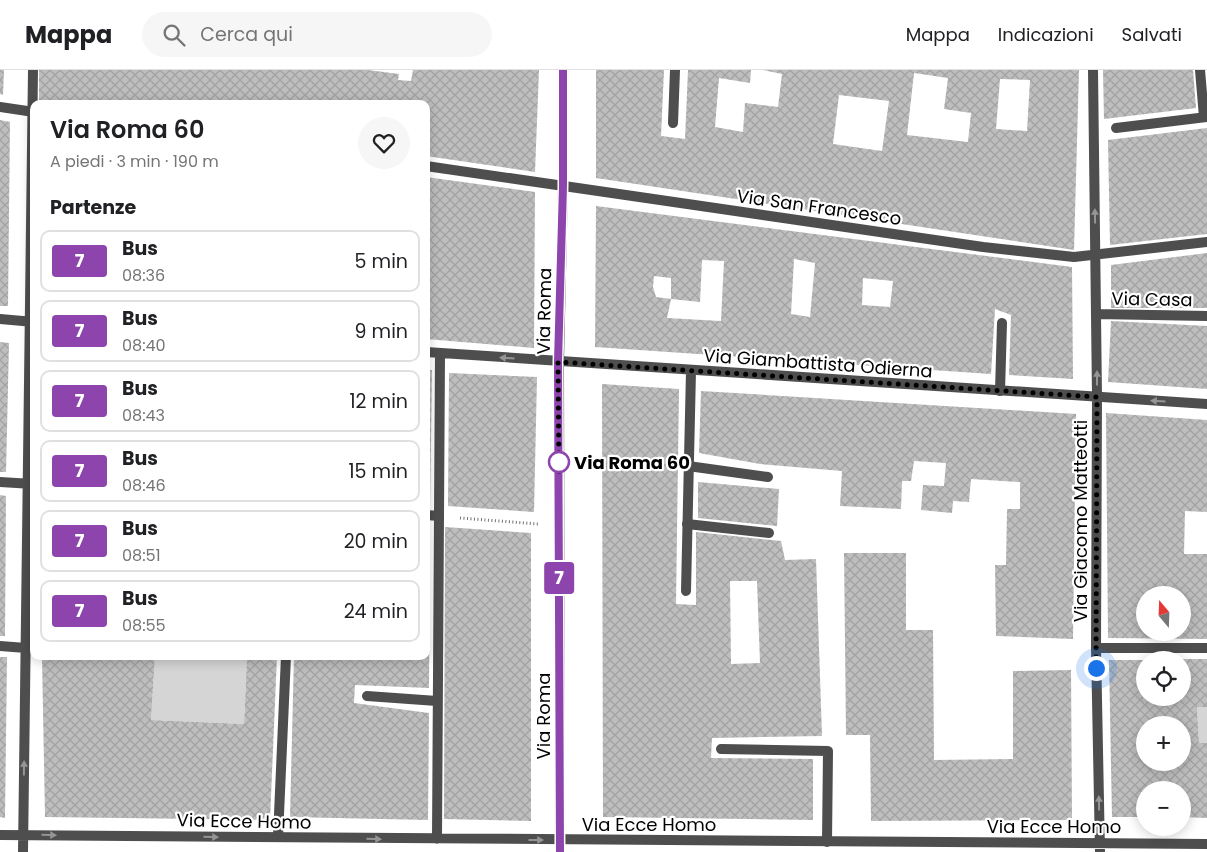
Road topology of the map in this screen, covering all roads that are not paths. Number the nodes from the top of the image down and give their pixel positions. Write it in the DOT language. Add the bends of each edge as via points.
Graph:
graph roads {
  1 [pos="33,70"];
  2 [pos="563,70"];
  3 [pos="675,70"];
  4 [pos="1093,70"];
  5 [pos="1200,70"];
  6 [pos="33,100"];
  7 [pos="0,107"];
  8 [pos="30,112"];
  9 [pos="1205,117"];
  10 [pos="673,123"];
  11 [pos="1116,128"];
  12 [pos="430,167"];
  13 [pos="563,186"];
  14 [pos="1207,242"];
  15 [pos="1096,255"];
  16 [pos="1096,314"];
  17 [pos="1207,316"];
  18 [pos="0,319"];
  19 [pos="30,322"];
  20 [pos="1002,323"];
  21 [pos="430,352"];
  22 [pos="440,353"];
  23 [pos="558,362"];
  24 [pos="690,371"];
  25 [pos="1000,391"];
  26 [pos="1097,397"];
  27 [pos="1207,404"];
  28 [pos="688,466"];
  29 [pos="768,477"];
  30 [pos="0,482"];
  31 [pos="30,484"];
  32 [pos="430,515"];
  33 [pos="439,516"];
  34 [pos="30,517"];
  35 [pos="687,524"];
  36 [pos="770,533"];
  37 [pos="686,591"];
  38 [pos="0,646"];
  39 [pos="26,648"];
  40 [pos="1096,648"];
  41 [pos="1207,648"];
  42 [pos="286,660"];
  43 [pos="367,696"];
  44 [pos="438,701"];
  45 [pos="721,749"];
  46 [pos="0,835"];
  47 [pos="24,835"];
  48 [pos="278,838"];
  49 [pos="437,839"];
  50 [pos="560,840"];
  51 [pos="827,842"];
  52 [pos="1207,844"];
  53 [pos="1100,847"];
  54 [pos="23,852"];
  55 [pos="560,852"];
  1 -- 6 [label="street"];
  2 -- 13 [label="street, Via Roma"];
  3 -- 10 [label="street"];
  15 -- 4 [label="street, Via Giacomo Matteotti, one-way"];
  5 -- 9 [label="street"];
  7 -- 8 [label="street"];
  9 -- 11 [label="street"];
  12 -- 13 [label="street, Via San Francesco"];
  13 -- 15 [label="street, Via San Francesco" via="983,247 1074,257"];
  13 -- 23 [label="street, Via Roma"];
  14 -- 15 [label="street, Via San Francesco"];
  15 -- 16 [label="street, Via Giacomo Matteotti"];
  16 -- 17 [label="street, Via Casa"];
  26 -- 16 [label="street, Via Giacomo Matteotti, one-way"];
  18 -- 19 [label="street"];
  20 -- 25 [label="street"];
  21 -- 22 [label="street, Via Giambattista Odierna"];
  23 -- 22 [label="street, Via Giambattista Odierna, one-way"];
  22 -- 33 [label="street"];
  23 -- 24 [label="street, Via Giambattista Odierna"];
  23 -- 50 [label="street, Via Roma"];
  24 -- 25 [label="street, Via Giambattista Odierna"];
  24 -- 28 [label="street"];
  25 -- 26 [label="street, Via Giambattista Odierna"];
  27 -- 26 [label="street, Via Giambattista Odierna, one-way"];
  26 -- 40 [label="street, Via Giacomo Matteotti"];
  28 -- 29 [label="street"];
  28 -- 35 [label="street"];
  30 -- 31 [label="street"];
  32 -- 33 [label="street"];
  33 -- 44 [label="street"];
  34 -- 39 [label="street"];
  35 -- 36 [label="street"];
  35 -- 37 [label="street"];
  38 -- 39 [label="street"];
  47 -- 39 [label="street, one-way"];
  40 -- 41 [label="street"];
  53 -- 40 [label="street, Via Giacomo Matteotti, one-way"];
  42 -- 48 [label="street"];
  43 -- 44 [label="street"];
  44 -- 49 [label="street"];
  45 -- 51 [label="street" via="828,751"];
  46 -- 47 [label="street, Via Ecce Homo"];
  47 -- 48 [label="street, Via Ecce Homo, one-way"];
  47 -- 54 [label="street"];
  48 -- 49 [label="street, Via Ecce Homo, one-way"];
  49 -- 50 [label="street, Via Ecce Homo, one-way"];
  50 -- 51 [label="street, Via Ecce Homo"];
  50 -- 55 [label="street, Via Roma"];
  51 -- 53 [label="street, Via Ecce Homo"];
  52 -- 53 [label="street, Via Ecce Homo"];
}
